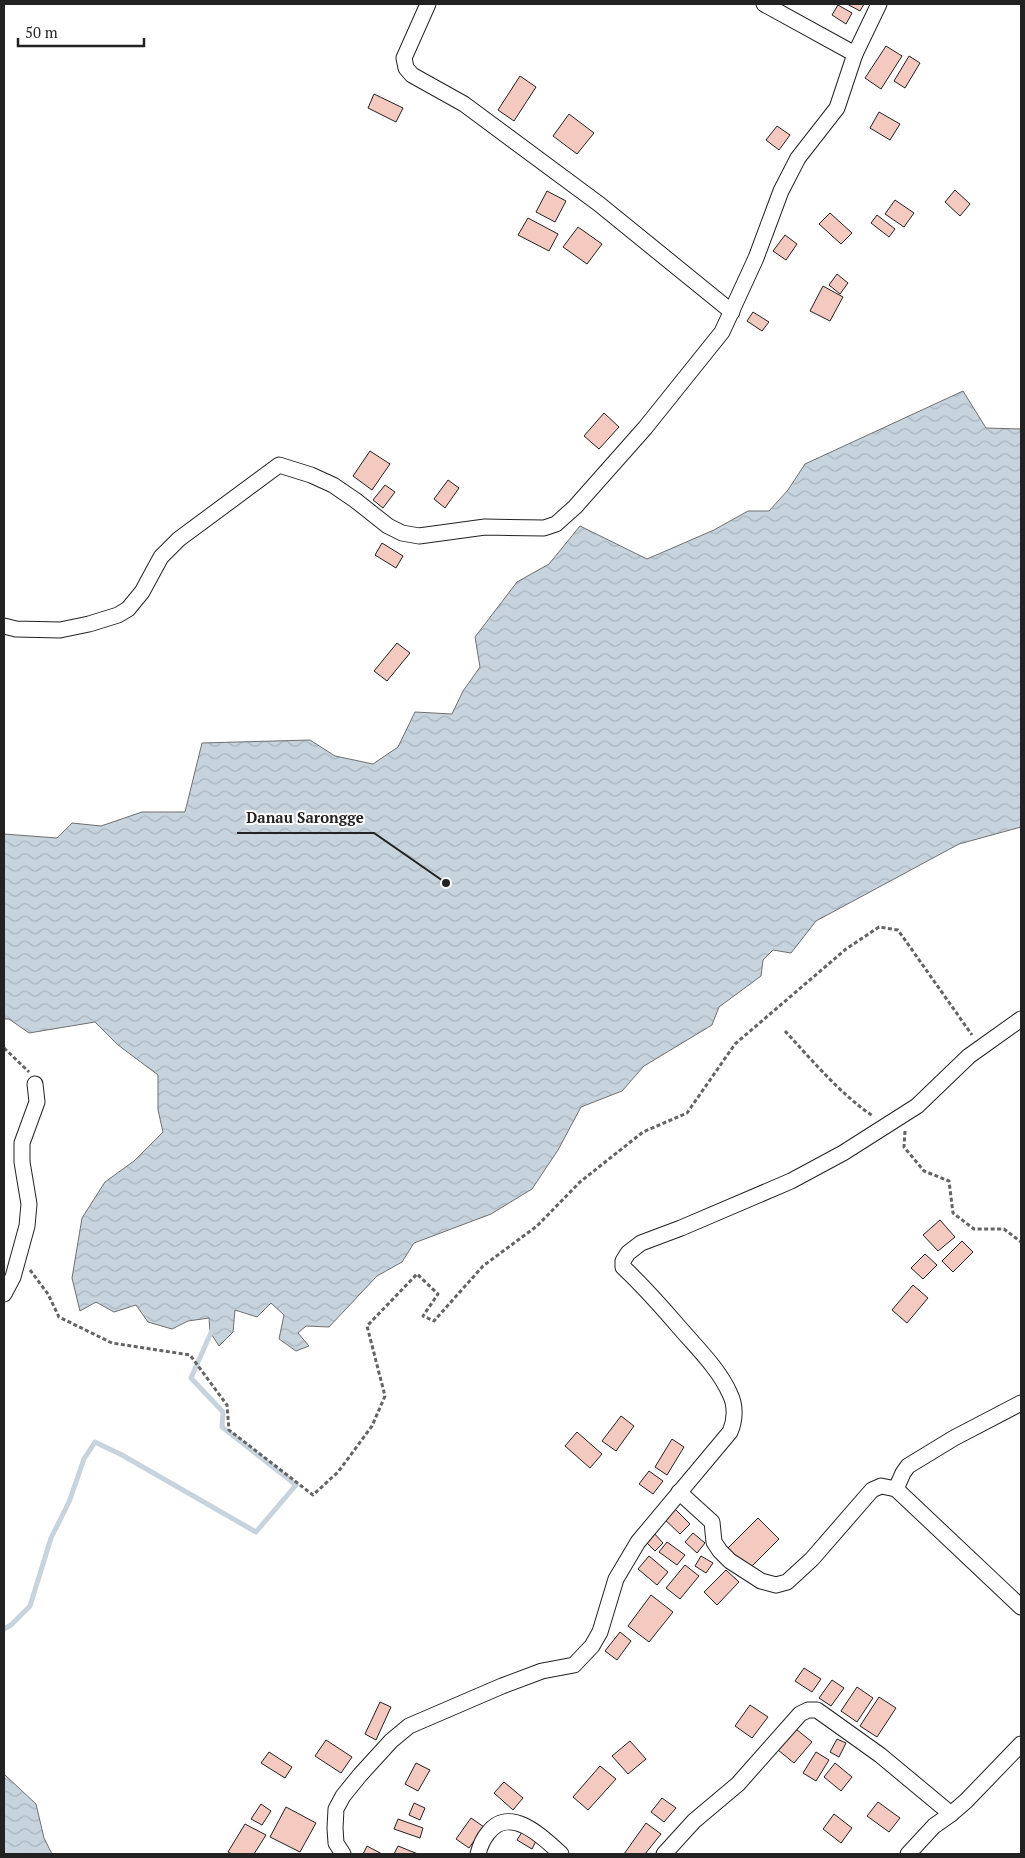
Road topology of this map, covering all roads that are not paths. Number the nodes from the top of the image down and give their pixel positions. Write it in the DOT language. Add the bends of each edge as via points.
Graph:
graph roads {
  1 [pos="428,4"];
  2 [pos="764,4"];
  3 [pos="879,4"];
  4 [pos="855,54"];
  5 [pos="732,312"];
  6 [pos="4,626"];
  7 [pos="1021,1019"];
  8 [pos="36,1084"];
  9 [pos="4,1294"];
  10 [pos="1021,1403"];
  11 [pos="896,1489"];
  12 [pos="679,1492"];
  13 [pos="1021,1606"];
  14 [pos="1021,1744"];
  15 [pos="951,1814"];
  16 [pos="343,1854"];
  17 [pos="478,1854"];
  18 [pos="562,1854"];
  19 [pos="664,1854"];
  20 [pos="908,1854"];
  1 -- 5 [label="street" via="404,58 412,75 464,104 599,204"];
  2 -- 4 [label="street"];
  3 -- 4 [label="street"];
  4 -- 5 [label="street" via="837,108 798,158 781,191"];
  5 -- 6 [label="street" via="722,332 651,420 556,524 544,528 484,526 419,536 402,533 333,485 279,465 179,539 161,558 142,592 128,609 89,624 60,630"];
  7 -- 12 [label="street" via="957,1066 917,1106 843,1153 791,1181 642,1243 628,1253 623,1267 712,1365 731,1396 734,1415 730,1432"];
  8 -- 9 [label="street" via="36,1102 22,1143 29,1204 27,1226 13,1277"];
  10 -- 11 [label="street" via="908,1466"];
  11 -- 12 [label="street" via="881,1486 872,1490 812,1558 787,1582 776,1585 761,1581 720,1552 714,1542 712,1522"];
  11 -- 13 [label="street"];
  12 -- 16 [label="street" via="629,1556 616,1579 600,1632 574,1665 542,1671 502,1686 409,1726 391,1741 343,1796 336,1809 336,1843"];
  14 -- 15 [label="street"];
  15 -- 19 [label="street" via="880,1755 817,1710 808,1710 800,1714 738,1784 694,1820"];
  15 -- 20 [label="street" via="934,1826"];
  17 -- 18 [label="street" via="490,1830 506,1821 526,1827"];
}
